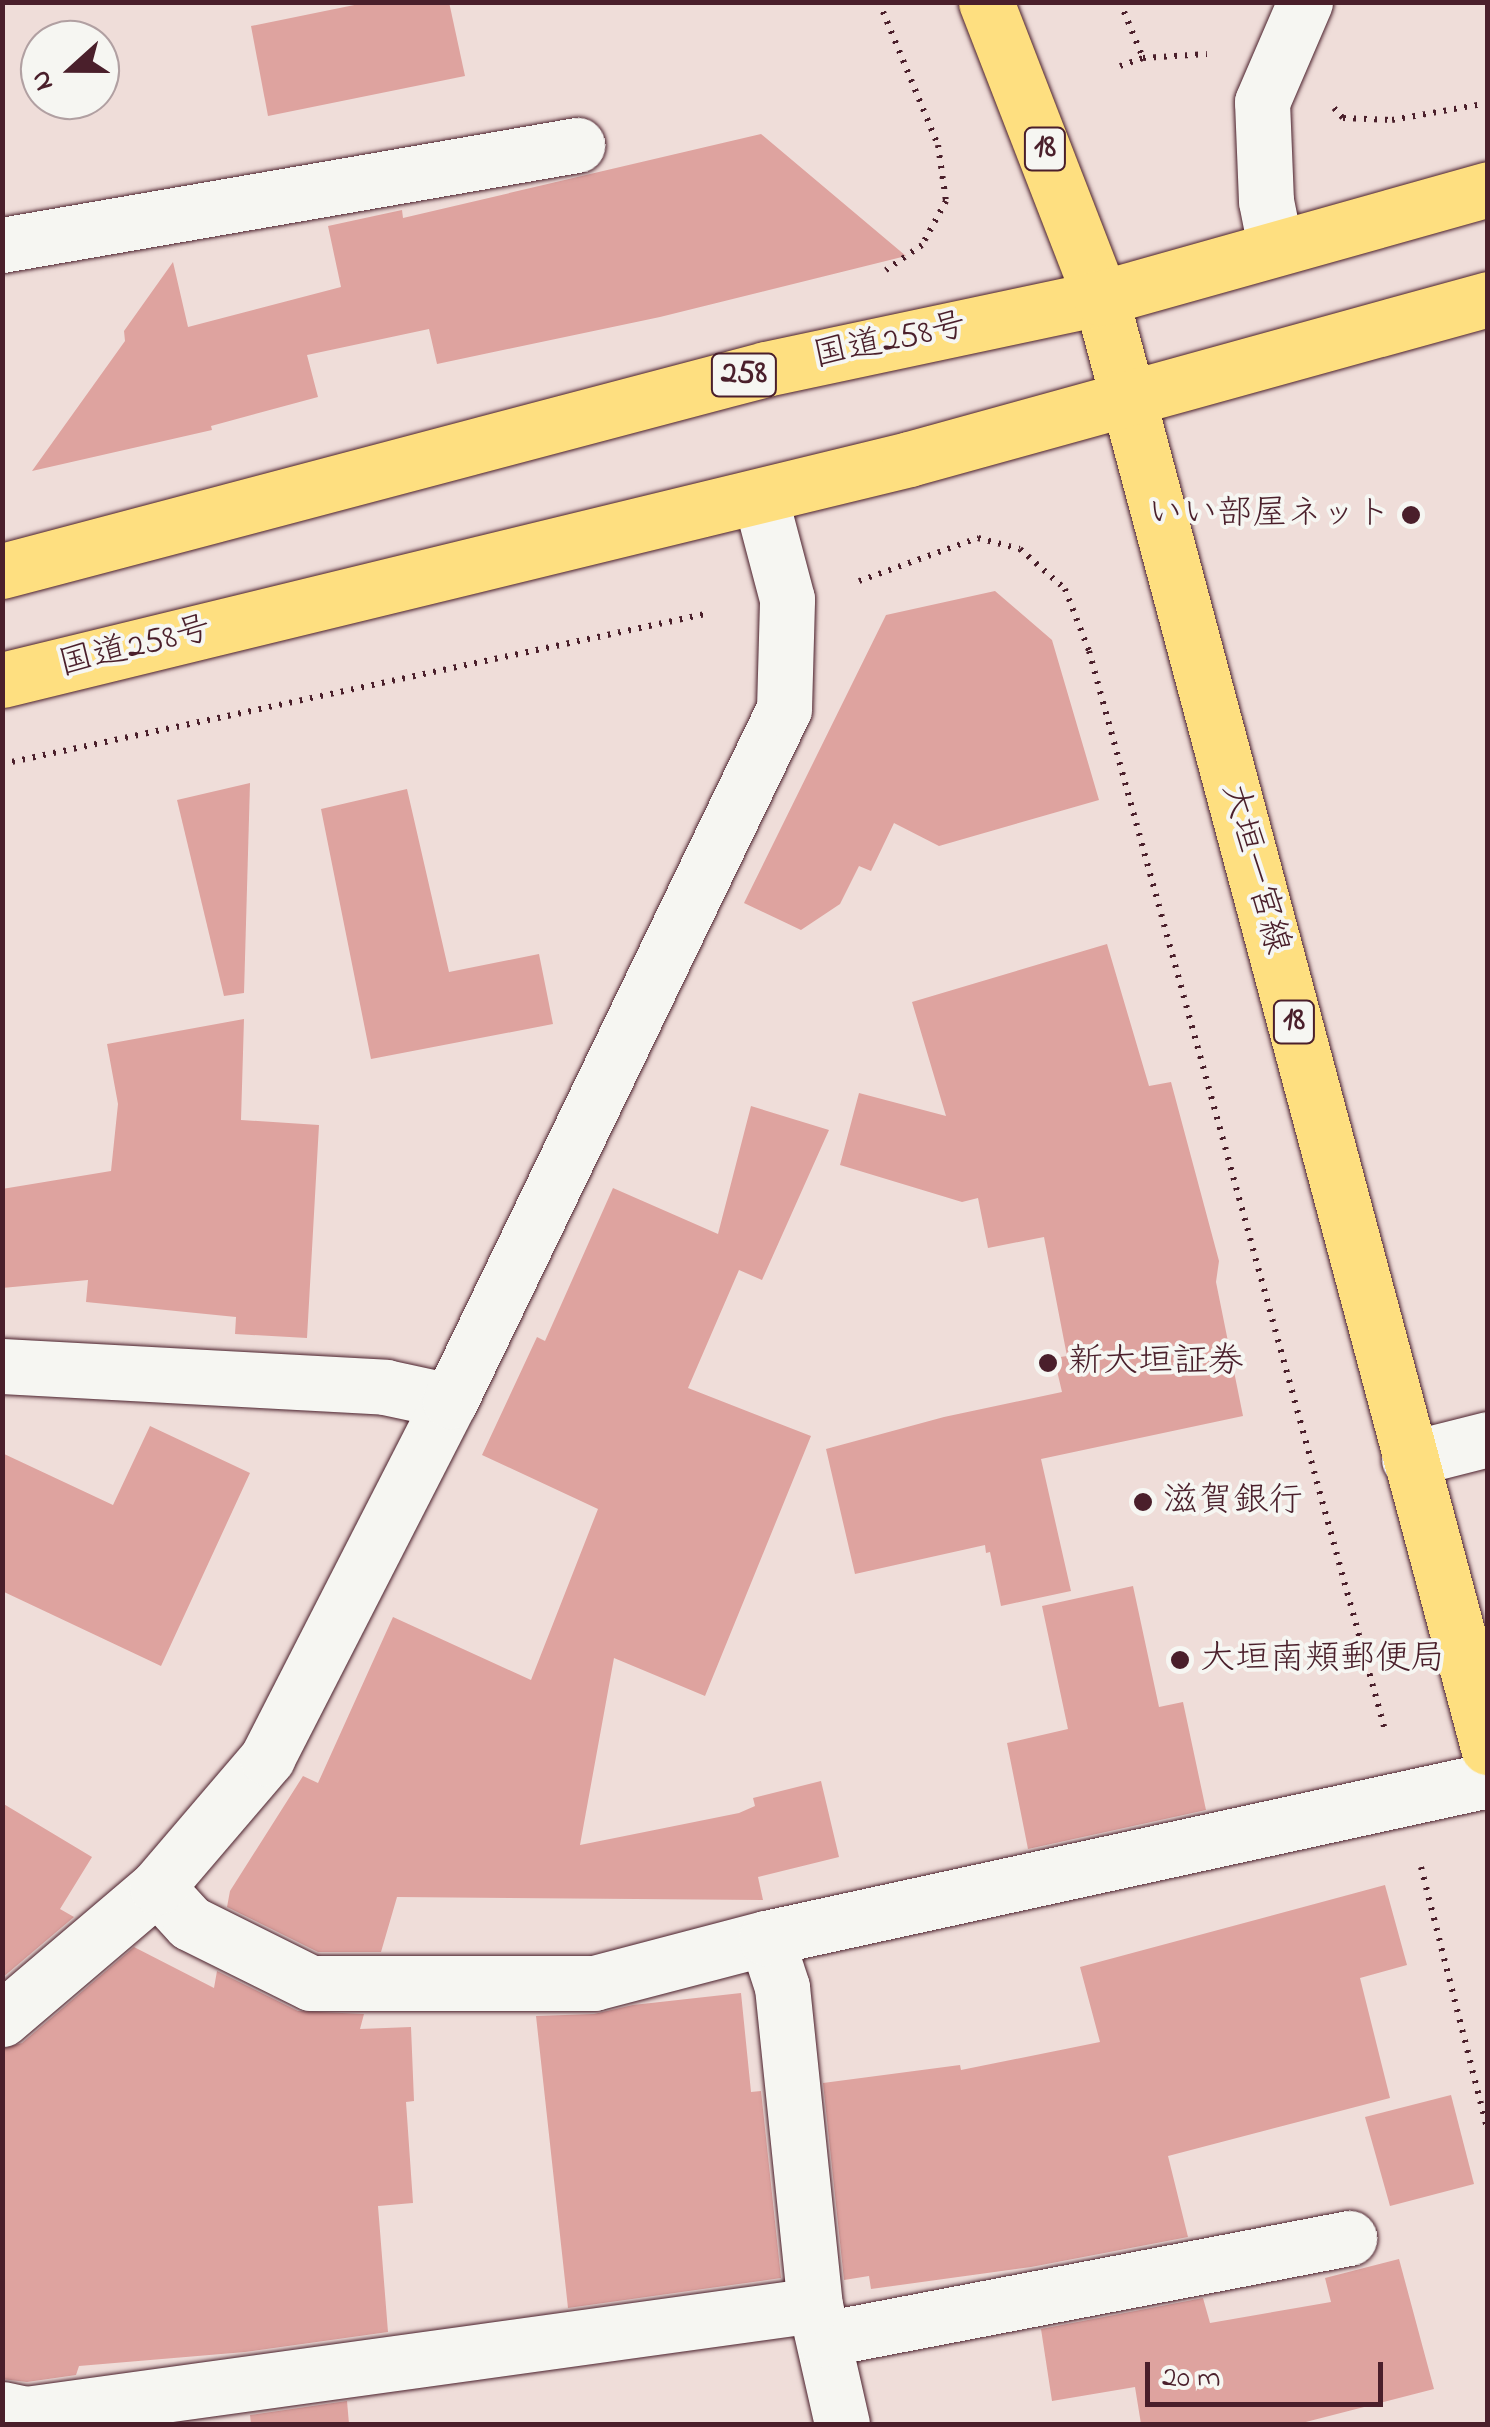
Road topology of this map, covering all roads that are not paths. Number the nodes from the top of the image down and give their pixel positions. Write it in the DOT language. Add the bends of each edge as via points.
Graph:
graph roads {
  1 [pos="986,2"];
  2 [pos="1304,2"];
  3 [pos="577,145"];
  4 [pos="1488,188"];
  5 [pos="2,245"];
  6 [pos="1275,246"];
  7 [pos="1101,298"];
  8 [pos="1488,299"];
  9 [pos="1129,400"];
  10 [pos="760,497"];
  11 [pos="2,571"];
  12 [pos="2,680"];
  13 [pos="2,1366"];
  14 [pos="450,1401"];
  15 [pos="1488,1439"];
  16 [pos="1409,1459"];
  17 [pos="1488,1747"];
  18 [pos="1488,1780"];
  19 [pos="156,1886"];
  20 [pos="766,1938"];
  21 [pos="2,2019"];
  22 [pos="1350,2238"];
  23 [pos="820,2322"];
  24 [pos="2,2410"];
  25 [pos="842,2424"];
  1 -- 7 [label="main road, 大垣一宮線 / 18"];
  2 -- 6 [label="street" via="1262,102"];
  3 -- 5 [label="street"];
  4 -- 6 [label="main road, 国道258号 / 258"];
  6 -- 7 [label="main road, 国道258号 / 258"];
  7 -- 9 [label="main road, 大垣一宮線 / 18"];
  7 -- 11 [label="main road, 国道258号 / 258" via="766,369"];
  8 -- 9 [label="main road, 国道258号"];
  9 -- 10 [label="main road, 国道258号"];
  9 -- 16 [label="main road, 大垣一宮線 / 18"];
  10 -- 12 [label="main road, 国道258号"];
  10 -- 14 [label="street" via="786,599 784,708"];
  13 -- 14 [label="street" via="385,1387"];
  14 -- 19 [label="street" via="266,1758"];
  15 -- 16 [label="street"];
  16 -- 17 [label="main road, 大垣一宮線 / 18"];
  18 -- 20 [label="street"];
  19 -- 20 [label="street" via="190,1923 311,1984 594,1983"];
  19 -- 21 [label="street"];
  20 -- 23 [label="street" via="782,1988"];
  22 -- 23 [label="street"];
  23 -- 24 [label="street" via="26,2414"];
  23 -- 25 [label="street"];
}
